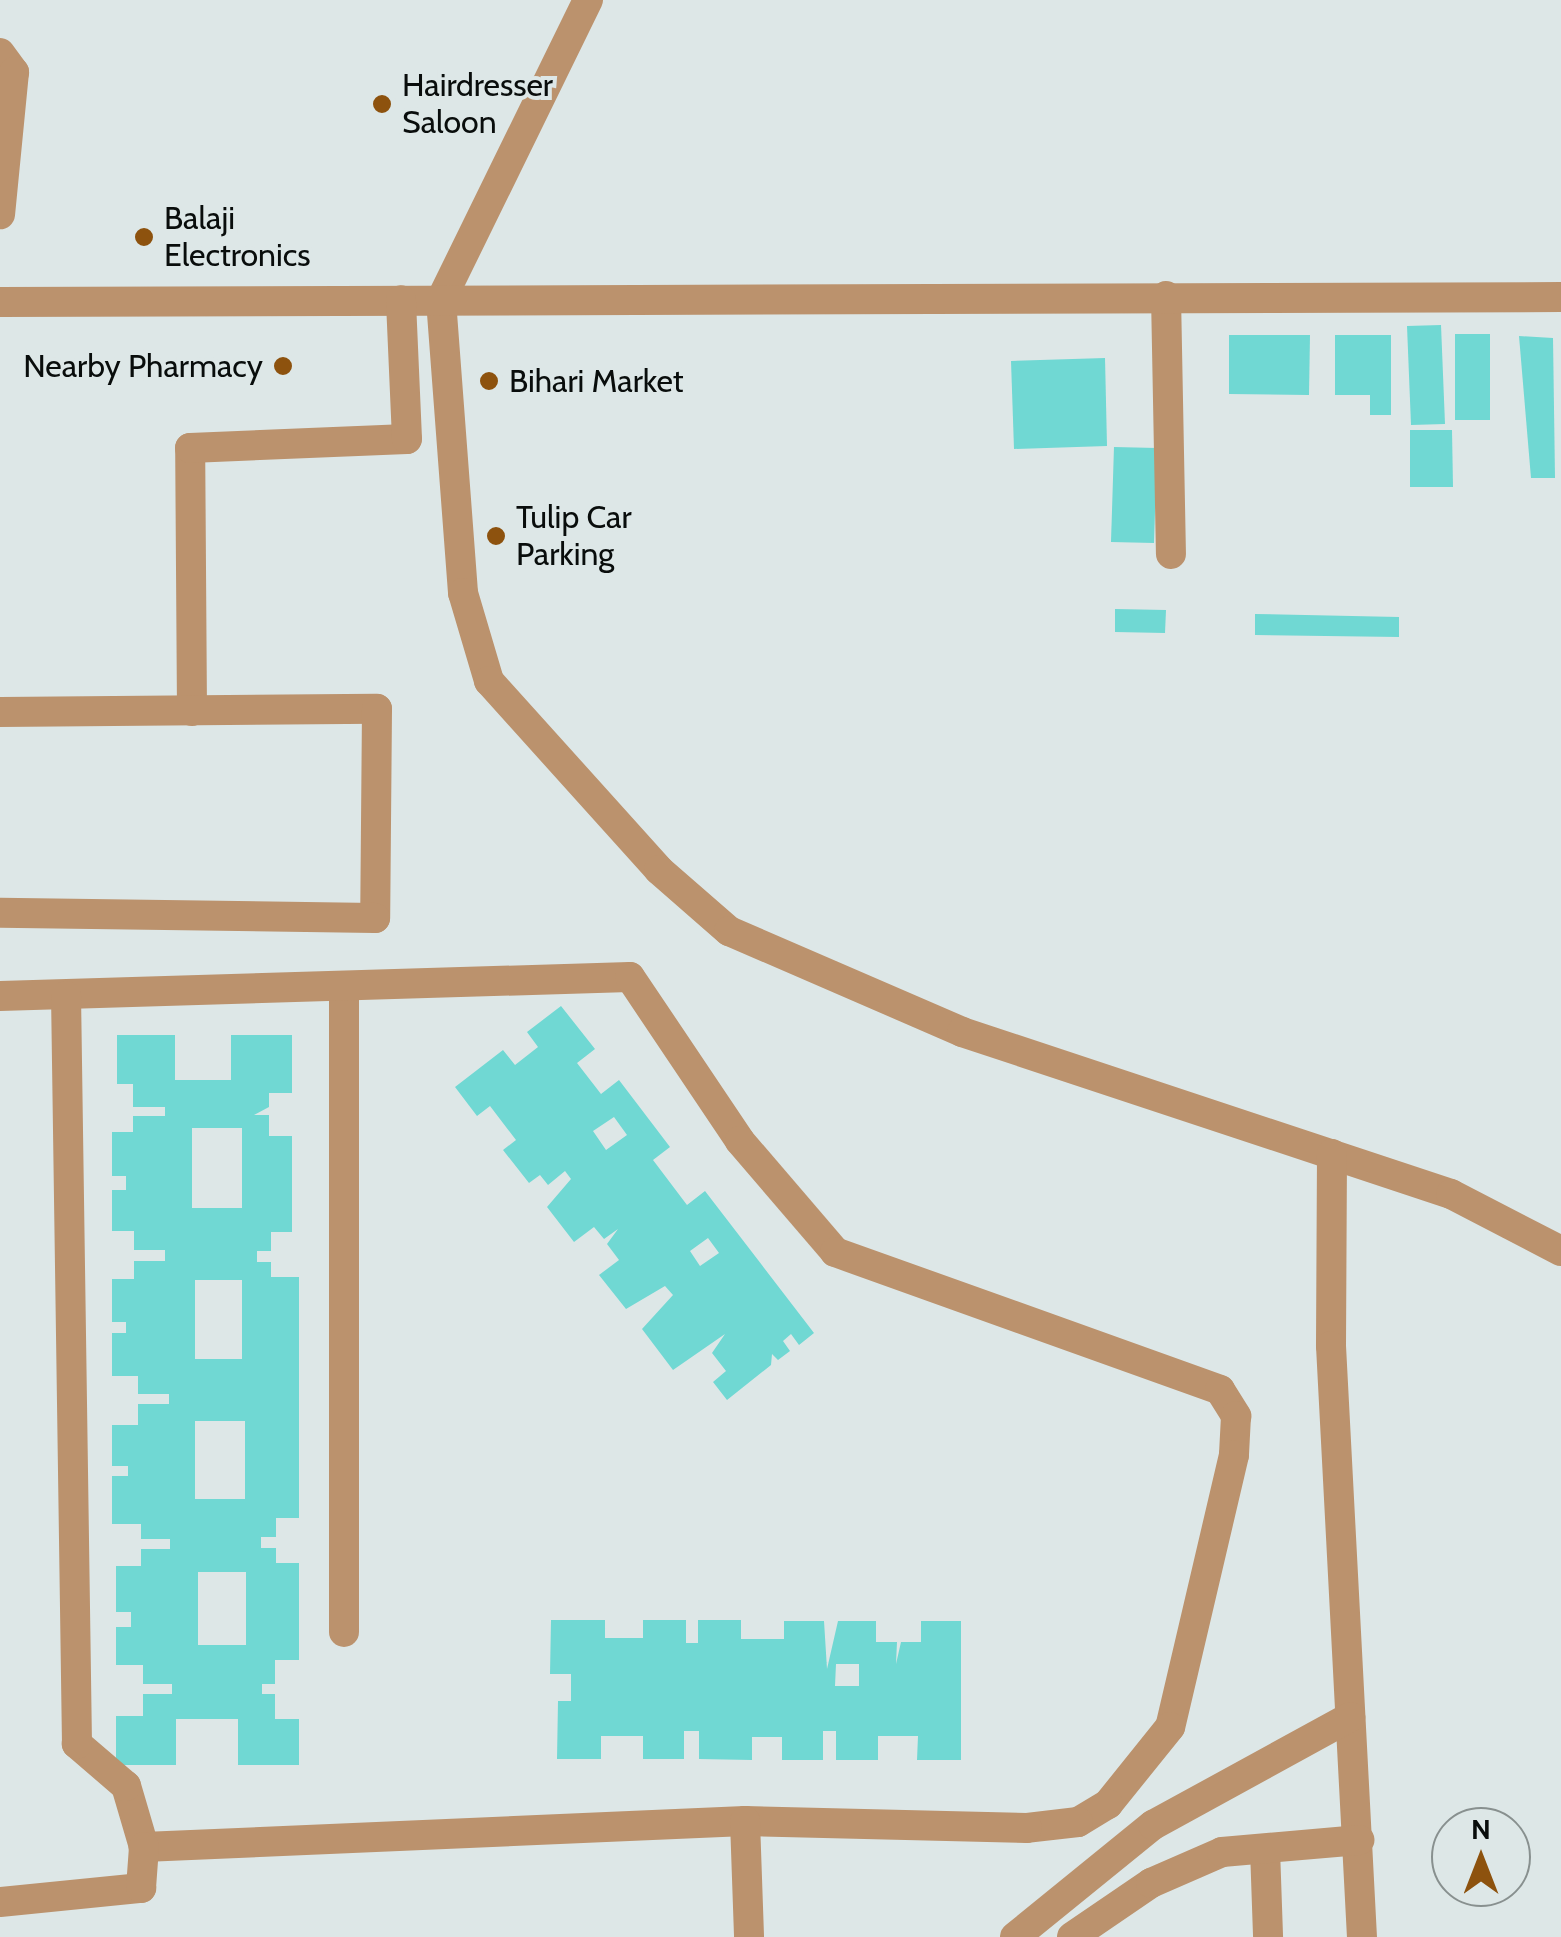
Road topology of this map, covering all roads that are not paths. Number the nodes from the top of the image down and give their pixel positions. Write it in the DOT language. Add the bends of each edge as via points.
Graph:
graph roads {
  1 [pos="588,0"];
  2 [pos="0,53"];
  3 [pos="0,214"];
  4 [pos="1166,296"];
  5 [pos="1561,297"];
  6 [pos="401,300"];
  7 [pos="440,300"];
  8 [pos="0,302"];
  9 [pos="1171,554"];
  10 [pos="192,711"];
  11 [pos="0,712"];
  12 [pos="0,913"];
  13 [pos="344,987"];
  14 [pos="0,996"];
  15 [pos="66,996"];
  16 [pos="1332,1154"];
  17 [pos="1561,1251"];
  18 [pos="344,1632"];
  19 [pos="1350,1717"];
  20 [pos="744,1821"];
  21 [pos="1359,1840"];
  22 [pos="144,1846"];
  23 [pos="1264,1849"];
  24 [pos="0,1902"];
  25 [pos="748,1937"];
  26 [pos="1016,1937"];
  27 [pos="1072,1937"];
  28 [pos="1268,1937"];
  29 [pos="1362,1937"];
  1 -- 7 [label="street"];
  2 -- 3 [label="street" via="14,72"];
  4 -- 5 [label="street"];
  4 -- 7 [label="street"];
  4 -- 9 [label="street"];
  6 -- 7 [label="street"];
  6 -- 8 [label="street"];
  6 -- 10 [label="street" via="407,439 190,448"];
  7 -- 16 [label="street" via="463,593 489,681 658,870 729,931 962,1032"];
  10 -- 11 [label="street"];
  10 -- 12 [label="street" via="377,709 376,918"];
  13 -- 15 [label="street"];
  13 -- 18 [label="street"];
  13 -- 20 [label="street" via="630,977 740,1141 835,1252 1188,1374 1220,1390 1236,1416 1170,1727 1108,1804 1078,1822 1027,1828"];
  14 -- 15 [label="street"];
  15 -- 22 [label="street" via="77,1744 126,1786"];
  16 -- 17 [label="street" via="1451,1194"];
  16 -- 19 [label="street" via="1331,1346"];
  19 -- 21 [label="street"];
  19 -- 26 [label="street" via="1152,1825"];
  20 -- 22 [label="street"];
  20 -- 25 [label="street"];
  21 -- 23 [label="street"];
  21 -- 29 [label="street"];
  22 -- 24 [label="street" via="141,1888"];
  23 -- 27 [label="street" via="1222,1852 1151,1883"];
  23 -- 28 [label="street"];
}
